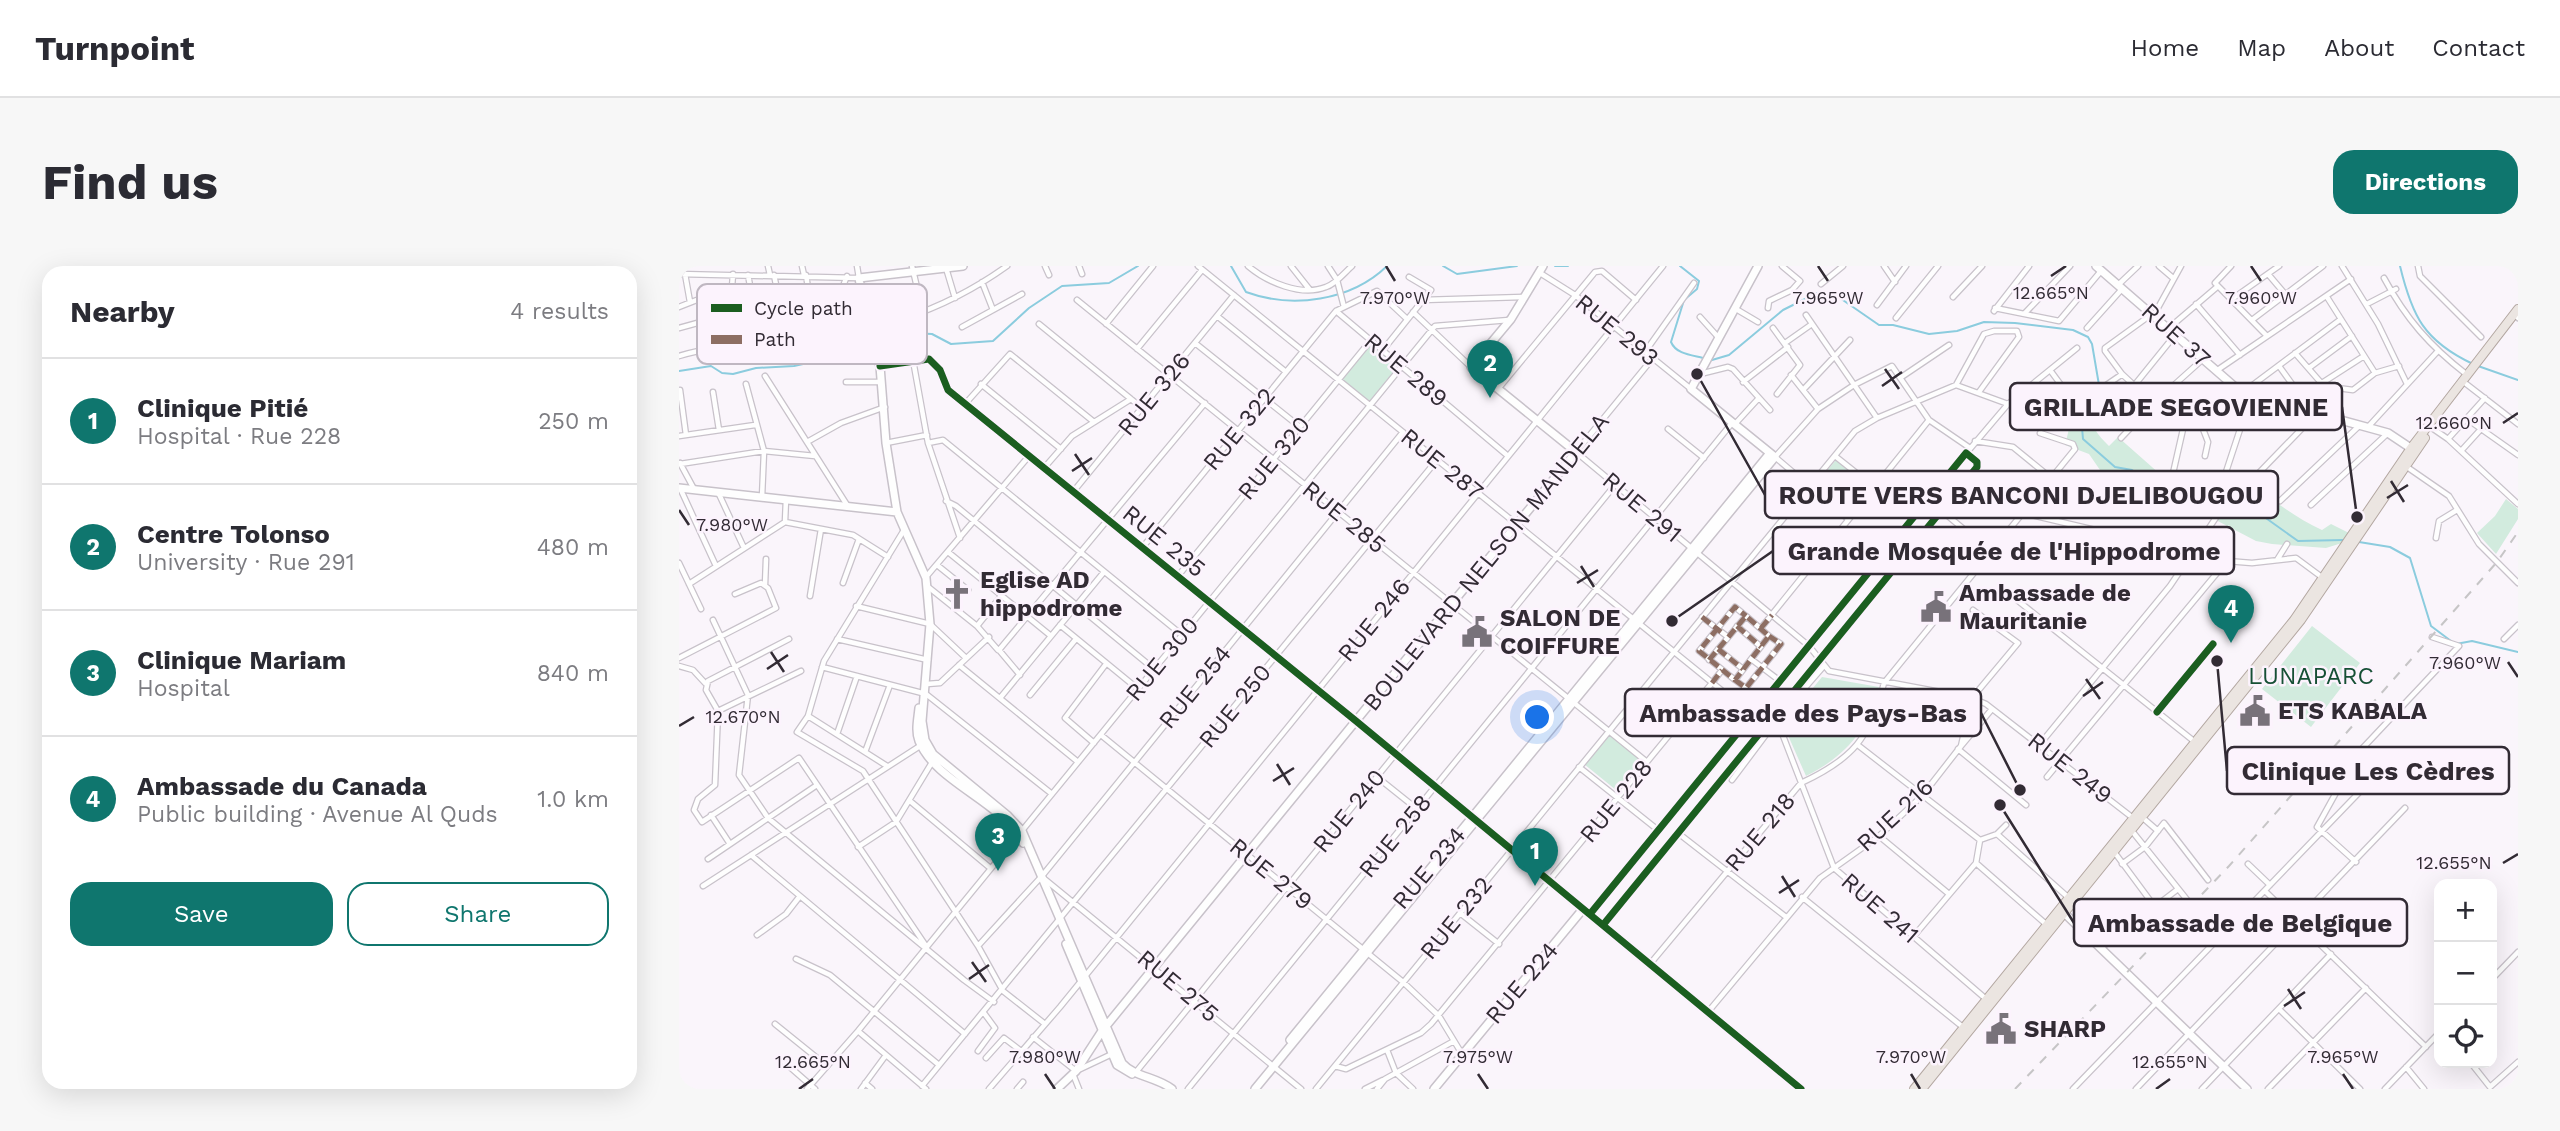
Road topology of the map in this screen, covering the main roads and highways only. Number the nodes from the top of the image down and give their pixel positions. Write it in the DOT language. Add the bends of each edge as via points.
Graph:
graph roads {
  1 [pos="2518,309"];
  2 [pos="2518,317"];
  3 [pos="2484,354"];
  4 [pos="2469,374"];
  5 [pos="2413,450"];
  6 [pos="2360,531"];
  7 [pos="2345,554"];
  8 [pos="2198,745"];
  9 [pos="2139,820"];
  10 [pos="2063,912"];
  11 [pos="1914,1089"];
  12 [pos="1922,1089"];
  1 -- 3 [label="main road"];
  2 -- 3 [label="main road"];
  3 -- 4 [label="main road"];
  4 -- 5 [label="main road"];
  4 -- 5 [label="main road"];
  5 -- 6 [label="main road"];
  5 -- 6 [label="main road" via="2407,467"];
  6 -- 7 [label="main road"];
  7 -- 8 [label="main road"];
  7 -- 8 [label="main road" via="2301,620"];
  8 -- 9 [label="main road"];
  9 -- 10 [label="main road"];
  9 -- 10 [label="main road"];
  10 -- 11 [label="main road"];
  10 -- 12 [label="main road"];
}
